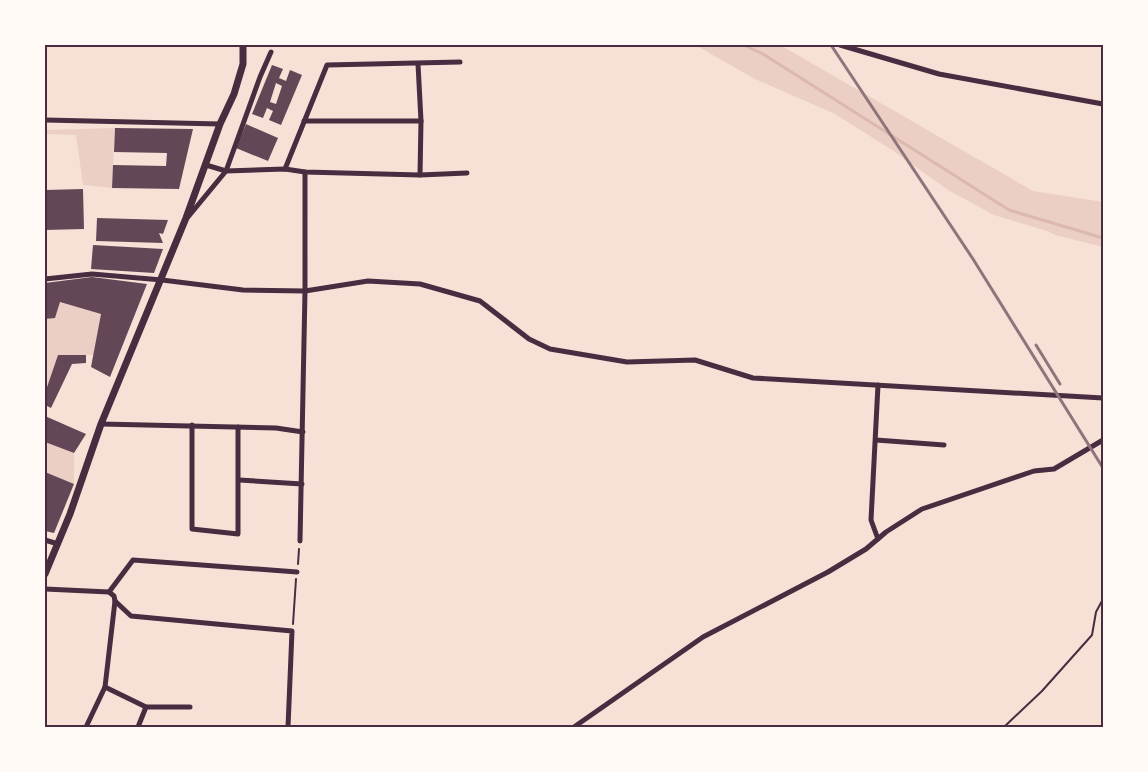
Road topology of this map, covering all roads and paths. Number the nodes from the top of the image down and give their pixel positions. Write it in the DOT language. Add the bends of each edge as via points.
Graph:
graph roads {
  1 [pos="243,45"];
  2 [pos="840,45"];
  3 [pos="271,52"];
  4 [pos="460,62"];
  5 [pos="418,64"];
  6 [pos="1103,104"];
  7 [pos="45,120"];
  8 [pos="304,121"];
  9 [pos="421,121"];
  10 [pos="220,124"];
  11 [pos="206,164"];
  12 [pos="285,168"];
  13 [pos="226,171"];
  14 [pos="305,172"];
  15 [pos="467,173"];
  16 [pos="420,175"];
  17 [pos="186,220"];
  18 [pos="45,279"];
  19 [pos="162,280"];
  20 [pos="305,291"];
  21 [pos="878,385"];
  22 [pos="1103,398"];
  23 [pos="101,424"];
  24 [pos="192,425"];
  25 [pos="238,427"];
  26 [pos="303,432"];
  27 [pos="876,440"];
  28 [pos="1103,440"];
  29 [pos="944,444"];
  30 [pos="239,480"];
  31 [pos="302,484"];
  32 [pos="878,539"];
  33 [pos="45,540"];
  34 [pos="300,541"];
  35 [pos="58,544"];
  36 [pos="297,572"];
  37 [pos="45,574"];
  38 [pos="45,589"];
  39 [pos="109,592"];
  40 [pos="1103,599"];
  41 [pos="115,601"];
  42 [pos="292,632"];
  43 [pos="105,687"];
  44 [pos="146,707"];
  45 [pos="190,707"];
  46 [pos="86,727"];
  47 [pos="138,727"];
  48 [pos="288,727"];
  49 [pos="574,727"];
  50 [pos="1004,727"];
  1 -- 10 [label="street" via="243,64"];
  2 -- 6 [label="street" via="939,74"];
  3 -- 13 [label="street"];
  4 -- 5 [label="street"];
  5 -- 8 [label="street" via="327,65"];
  5 -- 9 [label="street"];
  7 -- 10 [label="street"];
  8 -- 9 [label="street"];
  8 -- 12 [label="street"];
  9 -- 16 [label="street"];
  10 -- 11 [label="street"];
  11 -- 13 [label="street"];
  11 -- 17 [label="street"];
  12 -- 13 [label="street"];
  12 -- 14 [label="street"];
  13 -- 17 [label="street"];
  14 -- 16 [label="street"];
  14 -- 20 [label="street"];
  15 -- 16 [label="street"];
  17 -- 19 [label="street"];
  18 -- 19 [label="street" via="92,274"];
  19 -- 20 [label="street" via="243,290"];
  19 -- 23 [label="street"];
  20 -- 21 [label="street" via="368,281 420,284 480,302 529,339 550,349 627,362 695,360 753,378"];
  20 -- 26 [label="street"];
  21 -- 22 [label="street"];
  21 -- 27 [label="street"];
  23 -- 24 [label="street"];
  23 -- 35 [label="street"];
  24 -- 25 [label="street"];
  24 -- 30 [label="street" via="192,530 238,534"];
  25 -- 26 [label="street"];
  25 -- 30 [label="street"];
  26 -- 31 [label="street"];
  27 -- 29 [label="street"];
  27 -- 32 [label="street" via="871,520"];
  28 -- 32 [label="street" via="1054,469 1034,471 922,509"];
  30 -- 31 [label="street"];
  31 -- 34 [label="street"];
  32 -- 49 [label="street" via="828,572 703,637"];
  33 -- 35 [label="street"];
  34 -- 36 [label="path"];
  35 -- 37 [label="street"];
  36 -- 39 [label="street" via="133,560"];
  36 -- 42 [label="path"];
  38 -- 39 [label="street"];
  39 -- 41 [label="street"];
  40 -- 50 [label="path" via="1096,612 1092,635 1042,691"];
  41 -- 42 [label="street" via="131,616"];
  41 -- 43 [label="street"];
  42 -- 48 [label="street"];
  43 -- 44 [label="street"];
  43 -- 46 [label="street"];
  44 -- 45 [label="street"];
  44 -- 47 [label="street"];
}
